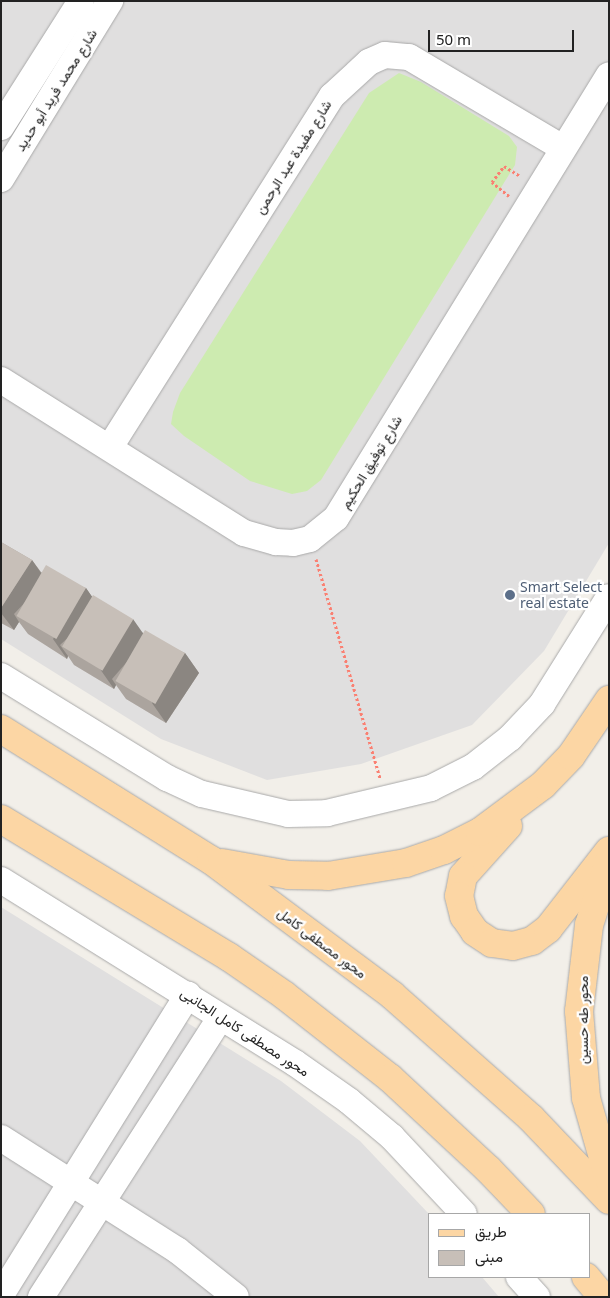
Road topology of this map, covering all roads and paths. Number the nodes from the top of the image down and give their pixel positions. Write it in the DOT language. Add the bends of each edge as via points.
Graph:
graph roads {
  1 [pos="81,1"];
  2 [pos="110,1"];
  3 [pos="609,75"];
  4 [pos="1,127"];
  5 [pos="563,148"];
  6 [pos="1,179"];
  7 [pos="532,196"];
  8 [pos="1,380"];
  9 [pos="110,448"];
  10 [pos="310,539"];
  11 [pos="609,596"];
  12 [pos="1,676"];
  13 [pos="609,700"];
  14 [pos="1,729"];
  15 [pos="543,785"];
  16 [pos="387,801"];
  17 [pos="1,819"];
  18 [pos="609,851"];
  19 [pos="211,860"];
  20 [pos="609,862"];
  21 [pos="1,880"];
  22 [pos="188,995"];
  23 [pos="220,1018"];
  24 [pos="1,1138"];
  25 [pos="609,1180"];
  26 [pos="71,1182"];
  27 [pos="609,1200"];
  28 [pos="101,1201"];
  29 [pos="463,1213"];
  30 [pos="529,1213"];
  31 [pos="520,1278"];
  32 [pos="587,1278"];
  33 [pos="1,1295"];
  34 [pos="41,1297"];
  35 [pos="236,1297"];
  36 [pos="537,1297"];
  37 [pos="603,1297"];
  1 -- 4 [label="street, شارع محمد فريد أبو حديد"];
  2 -- 6 [label="street, شارع محمد فريد أبو حديد"];
  3 -- 5 [label="street, شارع توفيق الحكيم"];
  5 -- 7 [label="street, شارع توفيق الحكيم"];
  5 -- 9 [label="street, شارع مفيدة عبد الرحمن" via="409,57 385,55 369,62 332,96"];
  7 -- 7 [label="path" via="504,166 491,184"];
  7 -- 10 [label="street, شارع توفيق الحكيم" via="336,518"];
  8 -- 9 [label="street"];
  9 -- 10 [label="street" via="244,533 276,542"];
  10 -- 16 [label="path"];
  11 -- 16 [label="street" via="542,704 510,738 473,767 432,788"];
  12 -- 16 [label="street" via="167,778 202,794 288,814 327,813"];
  13 -- 15 [label="main road" via="571,756"];
  14 -- 19 [label="main road, محور مصطفى كامل"];
  15 -- 18 [label="main road" via="463,876 459,896 464,916 475,932 492,943 513,946 532,941 548,928"];
  15 -- 19 [label="main road" via="480,832 406,864 328,876 249,870"];
  17 -- 30 [label="main road" via="229,957 284,995 390,1078 488,1169"];
  19 -- 27 [label="main road, محور مصطفى كامل" via="437,1032 531,1118"];
  20 -- 25 [label="main road, محور طه حسين" via="589,925 580,1011 586,1098"];
  21 -- 22 [label="street, محور مصطفى كامل الجانبى"];
  22 -- 23 [label="street, محور مصطفى كامل الجانبى"];
  22 -- 26 [label="street"];
  23 -- 28 [label="street"];
  23 -- 29 [label="street, محور مصطفى كامل الجانبى" via="295,1063 349,1101 392,1137"];
  24 -- 26 [label="street"];
  26 -- 28 [label="street"];
  26 -- 33 [label="street"];
  28 -- 34 [label="street"];
  28 -- 35 [label="street" via="177,1250"];
  31 -- 36 [label="street"];
  32 -- 37 [label="main road"];
}
